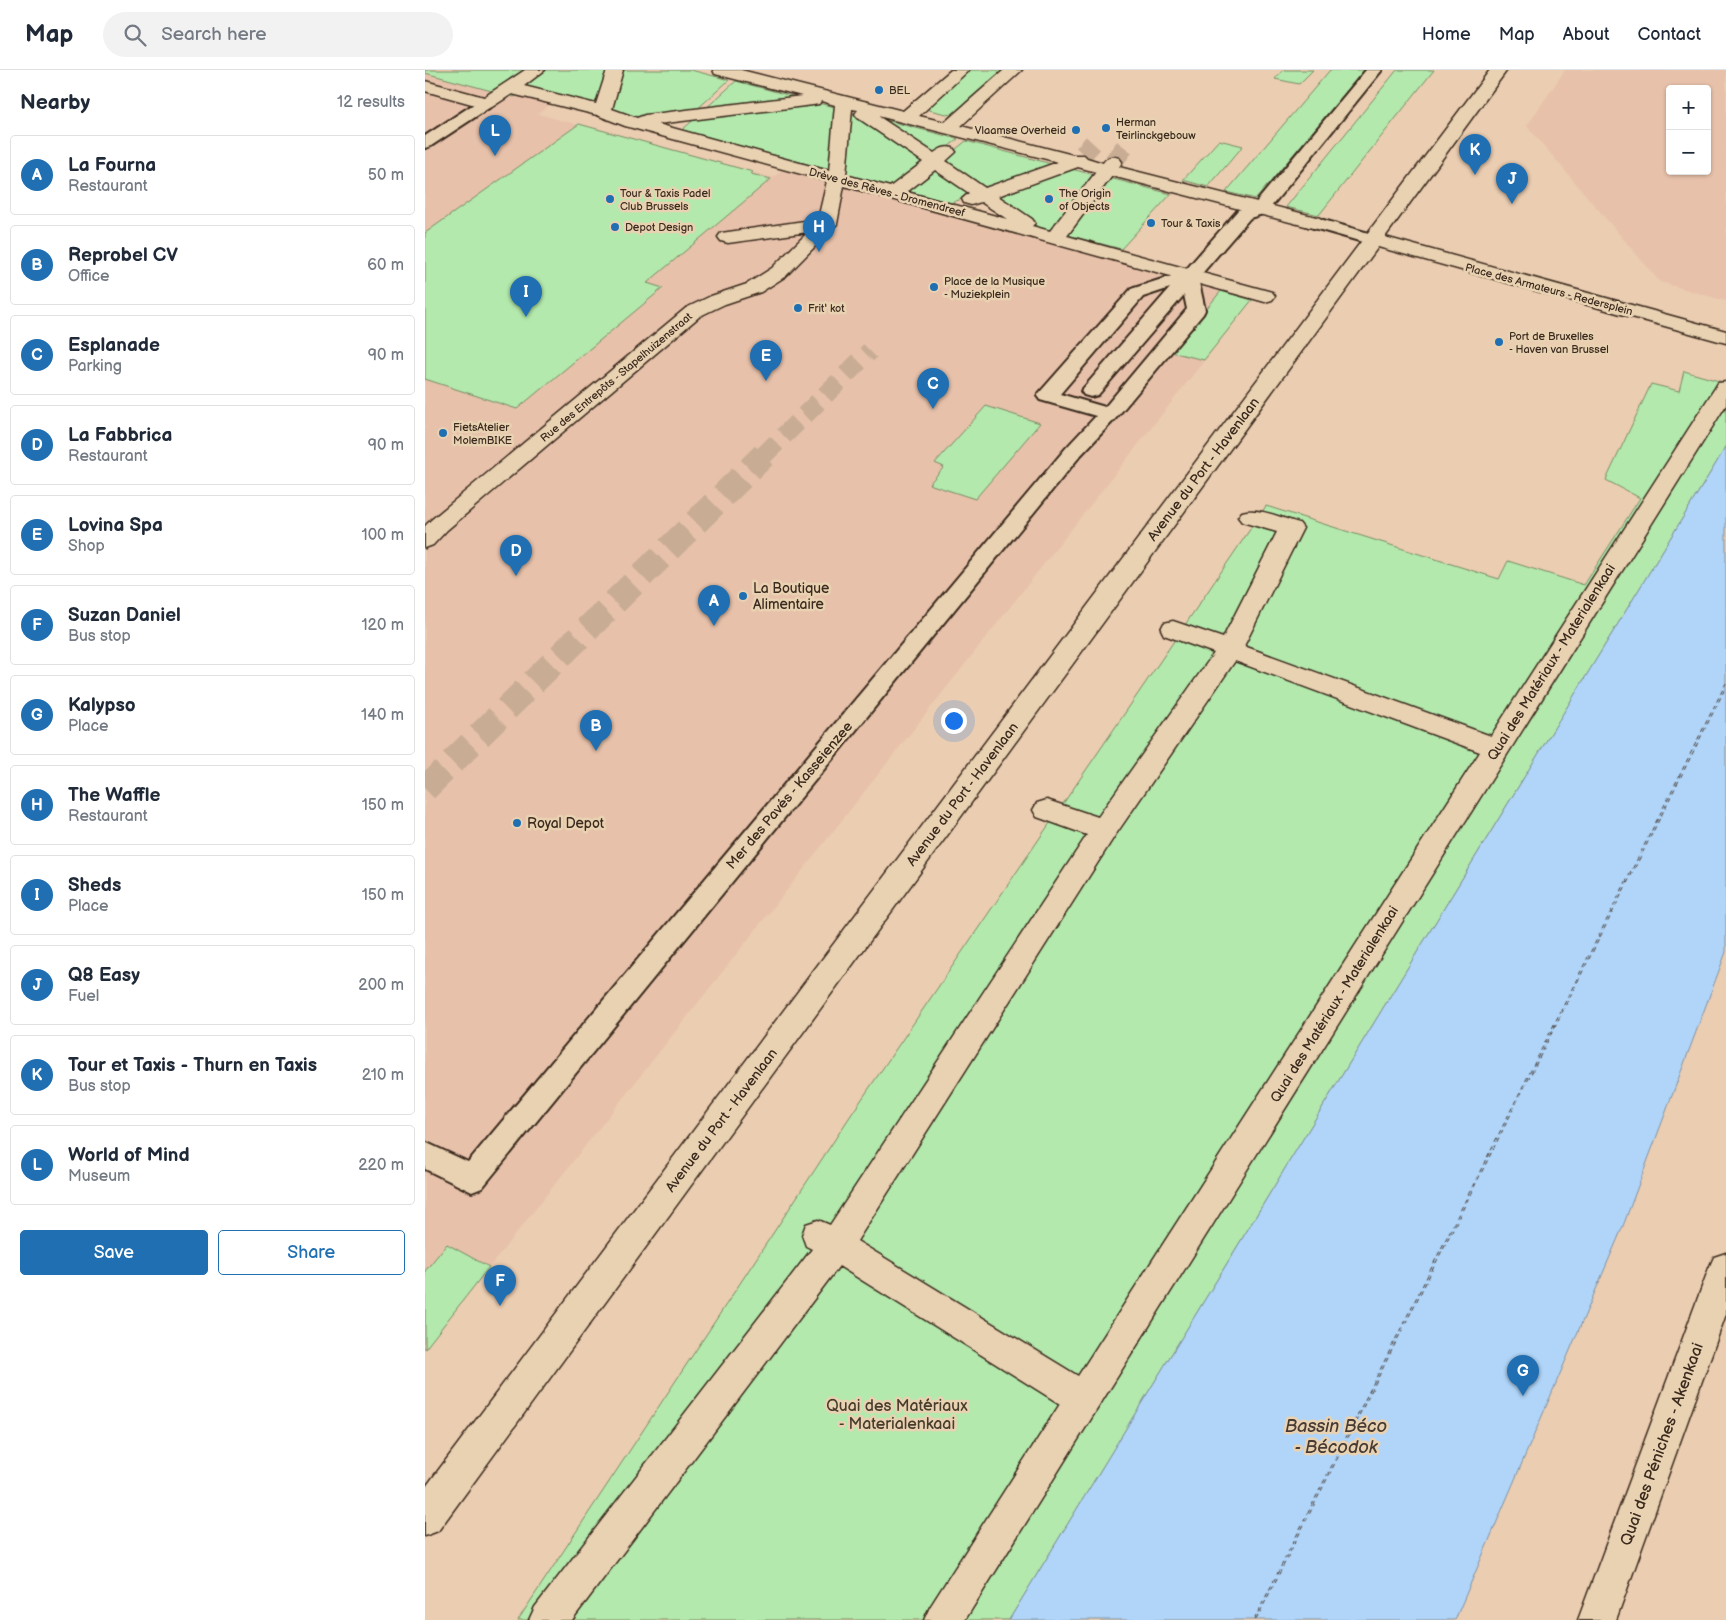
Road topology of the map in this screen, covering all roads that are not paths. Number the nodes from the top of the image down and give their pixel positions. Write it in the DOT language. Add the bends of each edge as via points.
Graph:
graph roads {
  1 [pos="537,70"];
  2 [pos="615,70"];
  3 [pos="721,70"];
  4 [pos="961,70"];
  5 [pos="1014,70"];
  6 [pos="1374,70"];
  7 [pos="1499,70"];
  8 [pos="739,74"];
  9 [pos="425,86"];
  10 [pos="510,88"];
  11 [pos="840,101"];
  12 [pos="487,103"];
  13 [pos="582,106"];
  14 [pos="554,110"];
  15 [pos="603,112"];
  16 [pos="695,114"];
  17 [pos="906,118"];
  18 [pos="631,122"];
  19 [pos="949,129"];
  20 [pos="675,134"];
  21 [pos="969,134"];
  22 [pos="425,143"];
  23 [pos="1079,158"];
  24 [pos="778,162"];
  25 [pos="935,162"];
  26 [pos="1110,166"];
  27 [pos="763,175"];
  28 [pos="837,178"];
  29 [pos="893,194"];
  30 [pos="984,194"];
  31 [pos="945,208"];
  32 [pos="1260,209"];
  33 [pos="1313,222"];
  34 [pos="827,224"];
  35 [pos="728,237"];
  36 [pos="1049,237"];
  37 [pos="1373,240"];
  38 [pos="1189,276"];
  39 [pos="1265,296"];
  40 [pos="1726,337"];
  41 [pos="1726,388"];
  42 [pos="1091,391"];
  43 [pos="1109,414"];
  44 [pos="568,417"];
  45 [pos="529,424"];
  46 [pos="1250,517"];
  47 [pos="425,540"];
  48 [pos="1173,628"];
  49 [pos="1230,649"];
  50 [pos="1496,748"];
  51 [pos="1047,810"];
  52 [pos="1104,830"];
  53 [pos="425,1155"];
  54 [pos="826,1240"];
  55 [pos="1726,1268"];
  56 [pos="1719,1309"];
  57 [pos="1083,1399"];
  58 [pos="425,1518"];
  59 [pos="549,1620"];
  60 [pos="943,1620"];
  61 [pos="1597,1620"];
  1 -- 10 [label="street"];
  2 -- 15 [label="street"];
  3 -- 8 [label="street"];
  4 -- 17 [label="street"];
  5 -- 19 [label="street"];
  6 -- 32 [label="lane"];
  7 -- 37 [label="street, Avenue du Port - Havenlaan"];
  8 -- 11 [label="street"];
  8 -- 16 [label="street"];
  9 -- 12 [label="street"];
  10 -- 12 [label="street"];
  10 -- 13 [label="street, Drève des Rêves - Dromendreef"];
  11 -- 16 [label="street"];
  11 -- 17 [label="street"];
  11 -- 25 [label="street"];
  11 -- 28 [label="street"];
  12 -- 22 [label="lane"];
  13 -- 14 [label="street" via="571,114"];
  13 -- 15 [label="street, Drève des Rêves - Dromendreef"];
  15 -- 18 [label="street, Drève des Rêves - Dromendreef"];
  16 -- 18 [label="street"];
  16 -- 20 [label="street"];
  17 -- 19 [label="street"];
  18 -- 20 [label="street, Drève des Rêves - Dromendreef"];
  19 -- 21 [label="street"];
  20 -- 24 [label="street, Drève des Rêves - Dromendreef"];
  21 -- 23 [label="street"];
  21 -- 25 [label="street"];
  23 -- 26 [label="street"];
  23 -- 30 [label="street"];
  24 -- 27 [label="street"];
  24 -- 28 [label="street, Drève des Rêves - Dromendreef"];
  25 -- 29 [label="street"];
  25 -- 30 [label="street"];
  26 -- 32 [label="street"];
  26 -- 36 [label="street"];
  28 -- 29 [label="street, Drève des Rêves - Dromendreef"];
  28 -- 34 [label="street"];
  29 -- 31 [label="street, Drève des Rêves - Dromendreef"];
  30 -- 31 [label="street"];
  30 -- 36 [label="street"];
  31 -- 36 [label="street, Drève des Rêves - Dromendreef"];
  32 -- 33 [label="street"];
  32 -- 38 [label="lane" via="1244,214"];
  33 -- 37 [label="lane"];
  34 -- 35 [label="street" via="760,244"];
  34 -- 44 [label="street, Rue des Entrepôts - Stapelhuizenstraat" via="779,272 753,288 693,312"];
  36 -- 38 [label="street, Drève des Rêves - Dromendreef"];
  37 -- 40 [label="street, Place des Armateurs - Redersplein"];
  37 -- 58 [label="street, Avenue du Port - Havenlaan"];
  38 -- 39 [label="street, Drève des Rêves - Dromendreef"];
  38 -- 42 [label="lane"];
  38 -- 43 [label="lane, Mer des Pavés - Kasseienzee" via="1196,310"];
  38 -- 43 [label="lane" via="1137,293 1047,396"];
  41 -- 50 [label="street, Quai des Matériaux - Materialenkaai"];
  43 -- 53 [label="lane, Mer des Pavés - Kasseienzee" via="1048,482 472,1179"];
  44 -- 45 [label="street"];
  44 -- 47 [label="street, Rue des Entrepôts - Stapelhuizenstraat"];
  46 -- 49 [label="street" via="1291,528"];
  48 -- 49 [label="street"];
  49 -- 50 [label="street"];
  49 -- 52 [label="street"];
  50 -- 57 [label="street, Quai des Matériaux - Materialenkaai"];
  51 -- 52 [label="street"];
  52 -- 54 [label="street"];
  54 -- 57 [label="street"];
  54 -- 59 [label="street"];
  55 -- 56 [label="street, Quai des Péniches - Akenkaai"];
  56 -- 61 [label="street, Quai des Péniches - Akenkaai"];
  57 -- 60 [label="street, Quai des Matériaux - Materialenkaai"];
}
